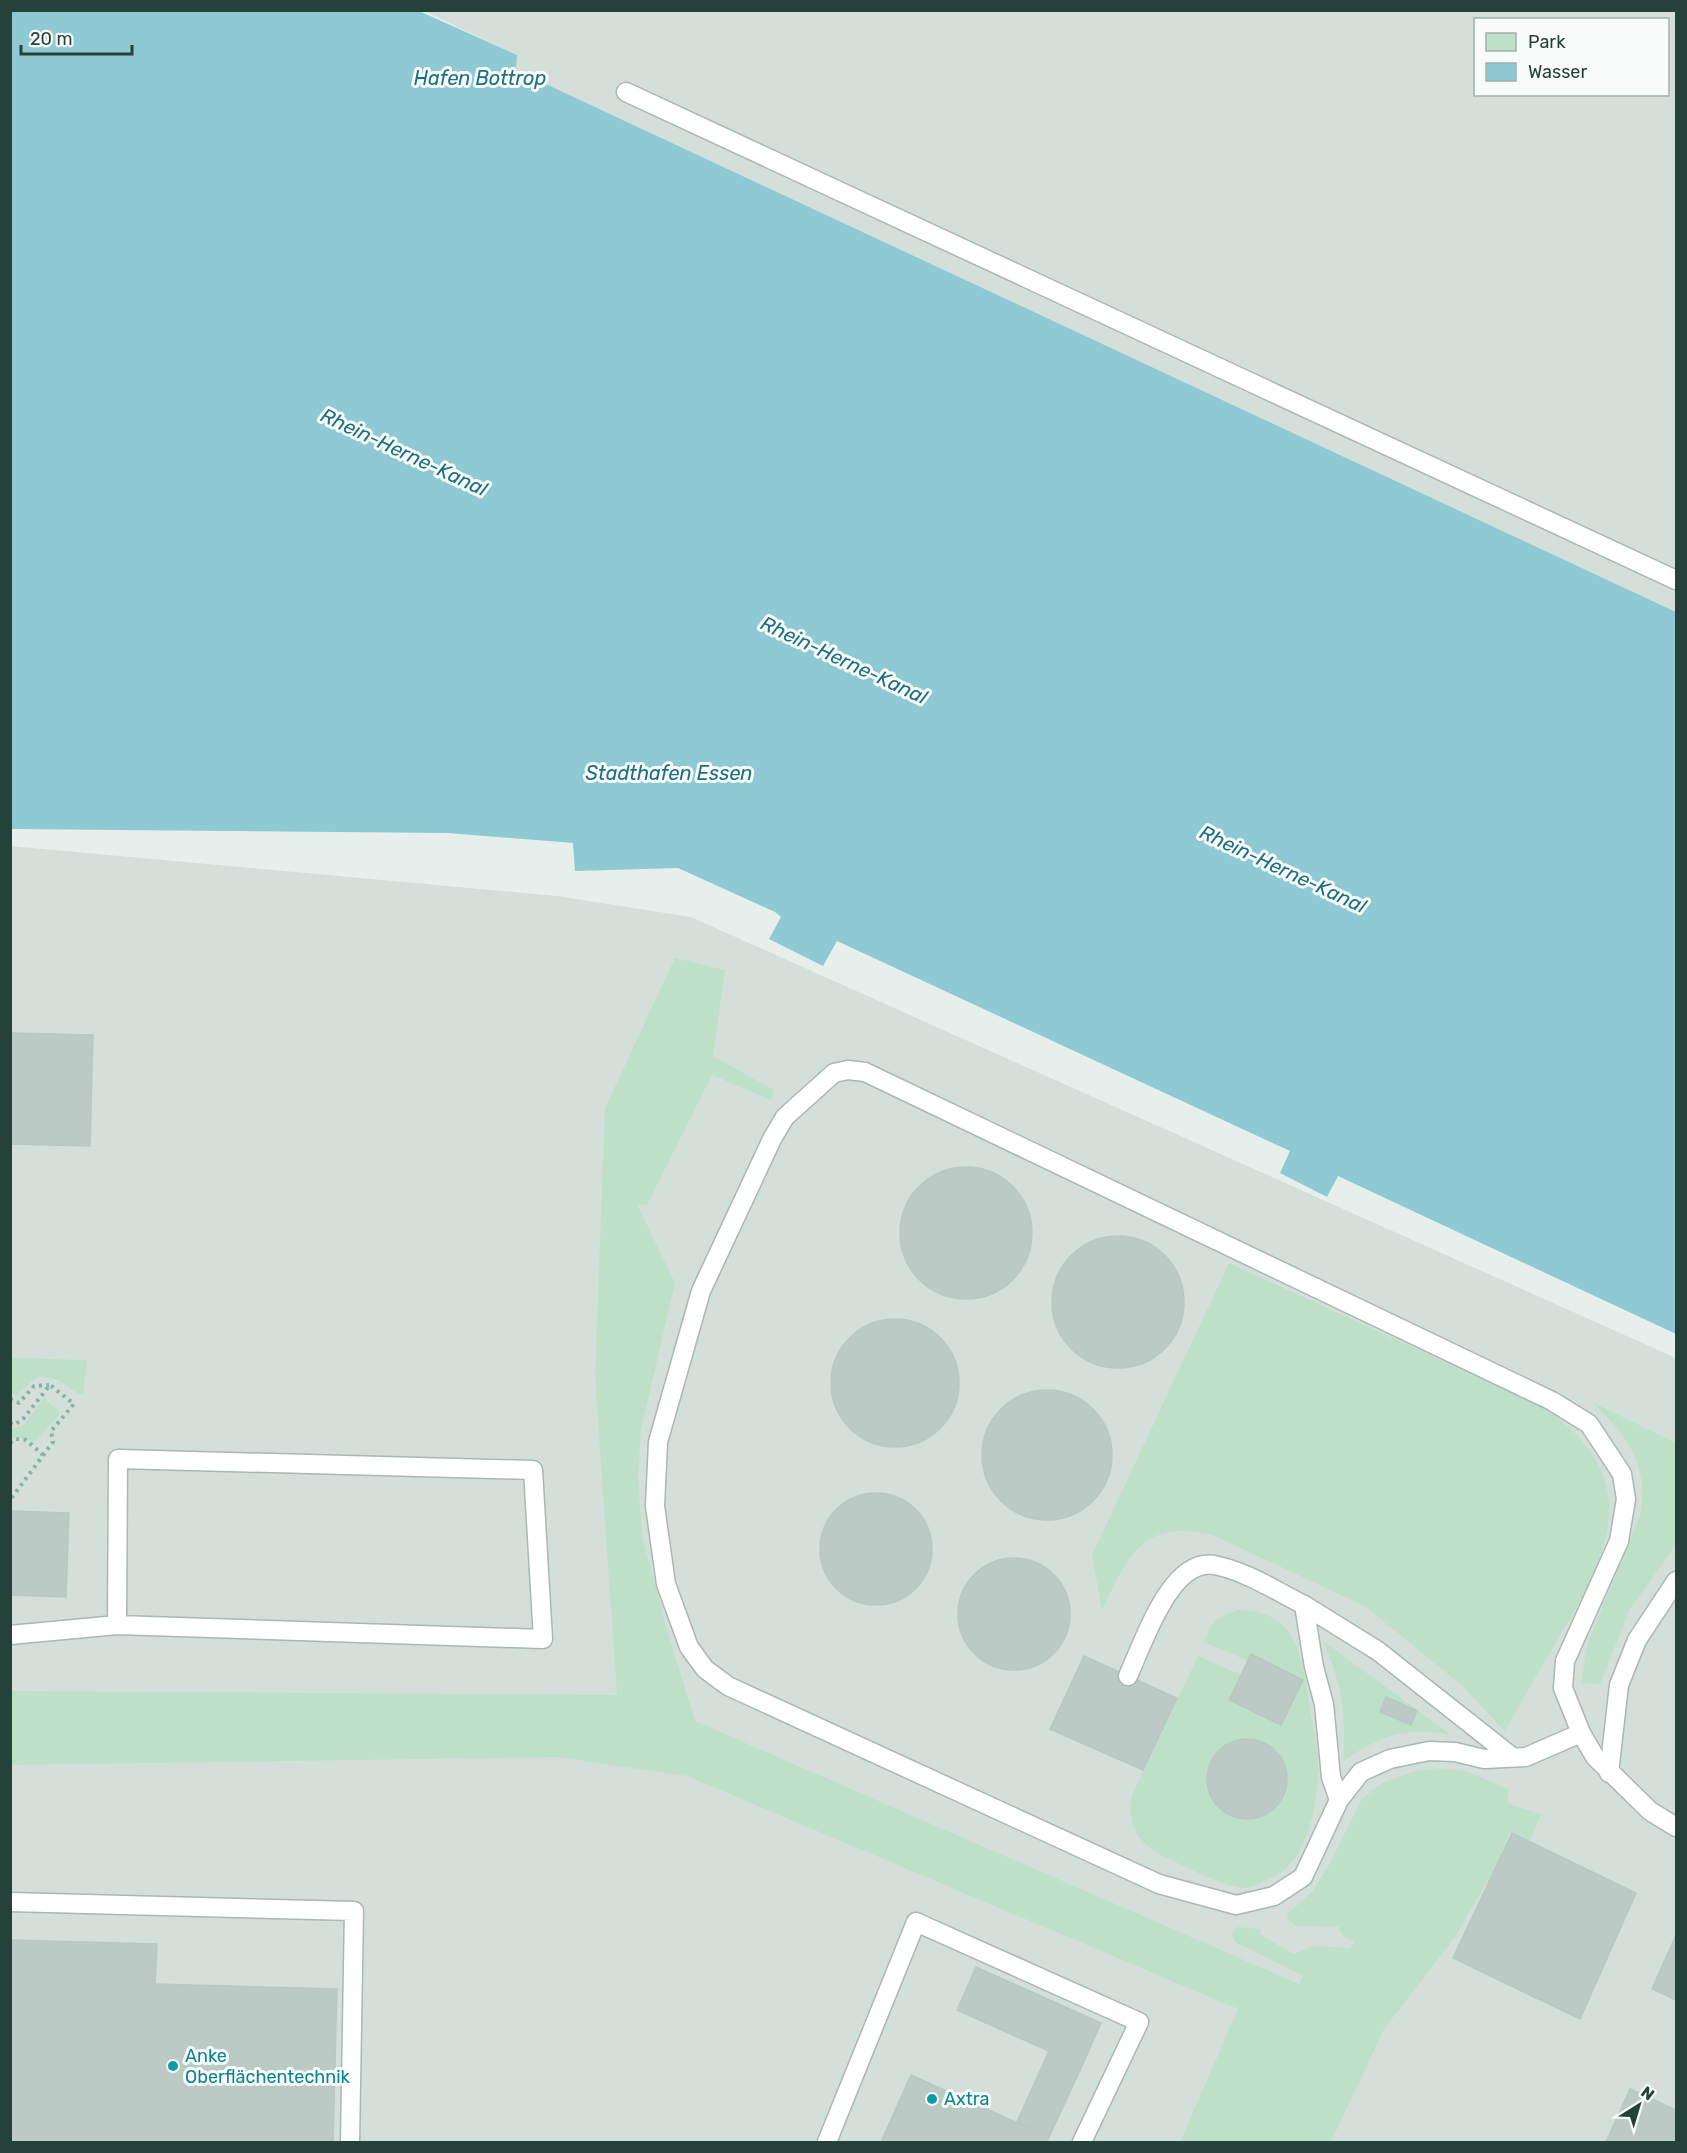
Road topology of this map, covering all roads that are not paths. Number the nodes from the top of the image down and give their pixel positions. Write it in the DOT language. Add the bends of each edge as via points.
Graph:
graph roads {
  1 [pos="626,92"];
  2 [pos="1677,580"];
  3 [pos="1677,1581"];
  4 [pos="1304,1605"];
  5 [pos="117,1625"];
  6 [pos="10,1635"];
  7 [pos="1128,1676"];
  8 [pos="1581,1733"];
  9 [pos="1511,1756"];
  10 [pos="1609,1773"];
  11 [pos="1339,1800"];
  12 [pos="1677,1827"];
  13 [pos="10,1902"];
  14 [pos="350,2142"];
  15 [pos="827,2142"];
  16 [pos="1083,2142"];
  1 -- 2 [label="lane"];
  3 -- 10 [label="lane" via="1637,1640 1619,1686"];
  4 -- 7 [label="lane" via="1246,1576 1213,1565 1191,1569 1171,1587"];
  4 -- 9 [label="lane" via="1378,1652"];
  4 -- 11 [label="lane" via="1324,1704 1331,1777"];
  5 -- 5 [label="lane" via="543,1639 533,1470 118,1460"];
  5 -- 6 [label="lane"];
  8 -- 9 [label="lane" via="1526,1757"];
  8 -- 10 [label="lane"];
  8 -- 11 [label="lane" via="1563,1688 1565,1661 1619,1541 1626,1499 1622,1474 1589,1424 1552,1401 885,1080 866,1072 834,1073 785,1117 772,1139 701,1291 658,1442 655,1506 659,1549 666,1584 689,1647 705,1669 728,1686 1159,1884 1236,1905 1274,1896 1303,1877"];
  9 -- 11 [label="lane" via="1484,1759 1455,1752 1409,1754 1361,1772"];
  10 -- 12 [label="lane" via="1650,1811"];
  13 -- 14 [label="lane" via="354,1911"];
  15 -- 16 [label="lane" via="916,1922 1139,2022"];
}
